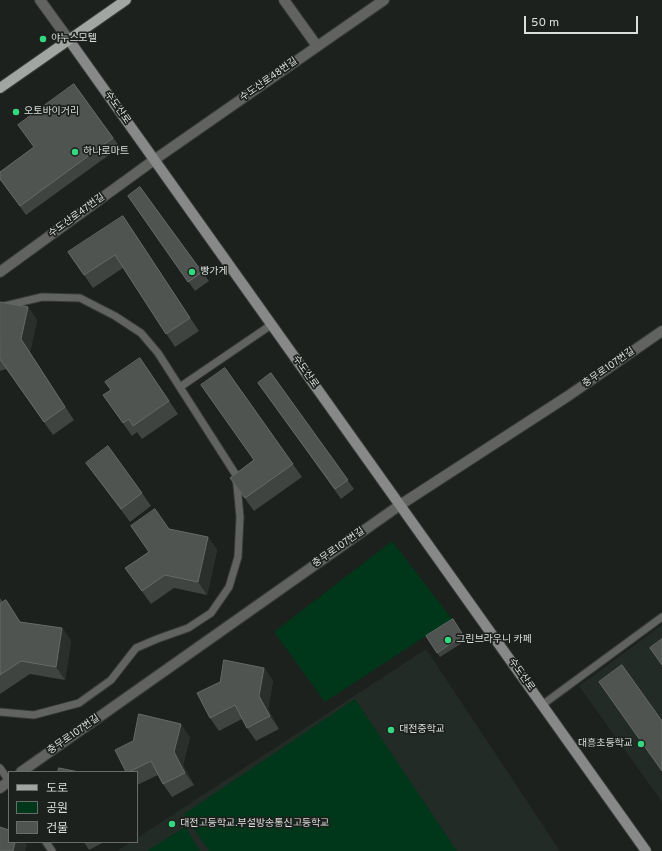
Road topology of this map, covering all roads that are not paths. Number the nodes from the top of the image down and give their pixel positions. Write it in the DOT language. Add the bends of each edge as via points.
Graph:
graph roads {
  1 [pos="40,0"];
  2 [pos="126,0"];
  3 [pos="284,0"];
  4 [pos="384,0"];
  5 [pos="69,40"];
  6 [pos="317,46"];
  7 [pos="0,88"];
  8 [pos="154,160"];
  9 [pos="0,272"];
  10 [pos="0,307"];
  11 [pos="272,325"];
  12 [pos="662,331"];
  13 [pos="180,387"];
  14 [pos="400,505"];
  15 [pos="662,617"];
  16 [pos="542,705"];
  17 [pos="0,712"];
  18 [pos="0,768"];
  19 [pos="22,771"];
  20 [pos="8,780"];
  21 [pos="8,782"];
  22 [pos="0,788"];
  23 [pos="646,851"];
  1 -- 5 [label="street"];
  2 -- 5 [label="main road"];
  3 -- 6 [label="street"];
  4 -- 6 [label="street, 수도산로48번길"];
  5 -- 7 [label="main road"];
  5 -- 8 [label="main road, 수도산로"];
  6 -- 8 [label="street, 수도산로48번길"];
  8 -- 9 [label="street, 수도산로47번길"];
  8 -- 11 [label="main road, 수도산로"];
  10 -- 13 [label="lane" via="42,297 80,298 141,333 158,353"];
  11 -- 13 [label="lane"];
  11 -- 14 [label="main road, 수도산로"];
  12 -- 14 [label="street, 충무로107번길" via="568,396"];
  13 -- 17 [label="lane" via="236,475 240,517 238,557 229,587 211,613 188,628 136,648 111,680 79,703 34,715"];
  14 -- 16 [label="main road, 수도산로"];
  14 -- 19 [label="street, 충무로107번길"];
  15 -- 16 [label="lane"];
  16 -- 23 [label="main road, 수도산로"];
  18 -- 20 [label="lane"];
  21 -- 22 [label="street"];
}
